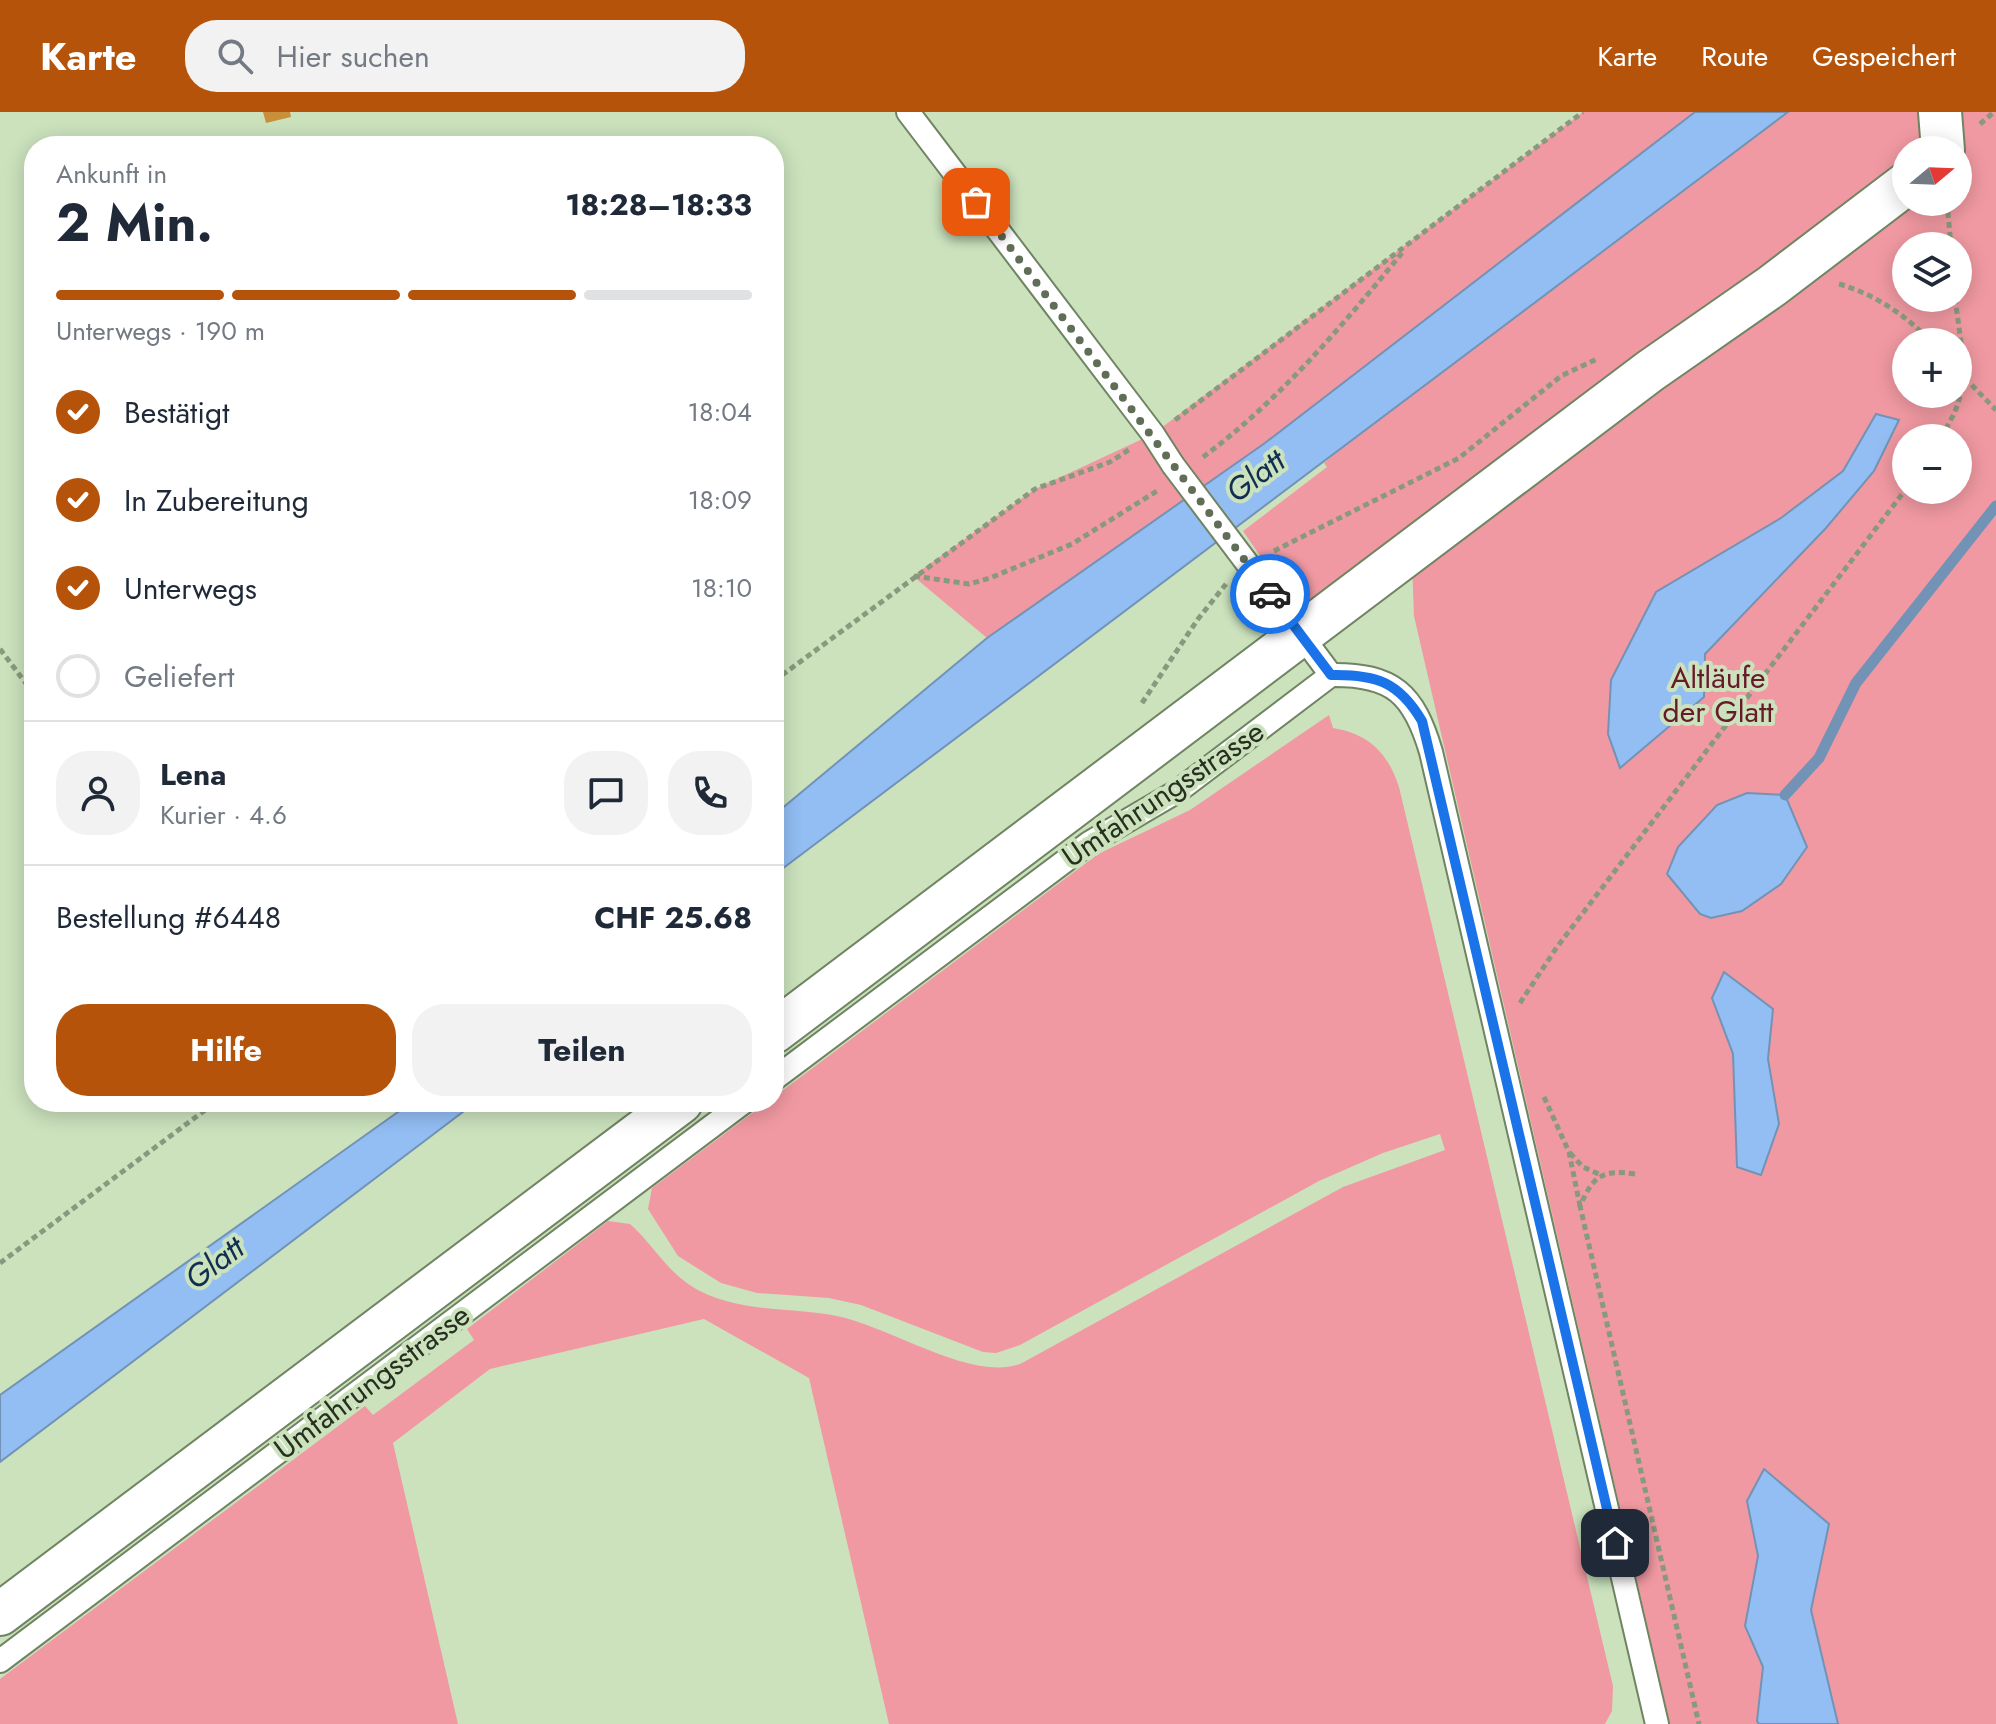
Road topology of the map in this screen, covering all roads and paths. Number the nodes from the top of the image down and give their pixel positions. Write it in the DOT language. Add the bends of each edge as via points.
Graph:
graph roads {
  1 [pos="908,112"];
  2 [pos="1583,112"];
  3 [pos="1940,112"];
  4 [pos="1942,136"];
  5 [pos="1892,195"];
  6 [pos="1830,282"];
  7 [pos="1918,328"];
  8 [pos="1601,357"];
  9 [pos="1972,385"];
  10 [pos="1996,410"];
  11 [pos="1153,434"];
  12 [pos="1895,504"];
  13 [pos="1263,558"];
  14 [pos="1228,582"];
  15 [pos="1298,630"];
  16 [pos="0,649"];
  17 [pos="784,674"];
  18 [pos="1331,675"];
  19 [pos="24,681"];
  20 [pos="1139,707"];
  21 [pos="1521,1014"];
  22 [pos="784,1024"];
  23 [pos="784,1072"];
  24 [pos="1537,1085"];
  25 [pos="203,1112"];
  26 [pos="668,1112"];
  27 [pos="731,1112"];
  28 [pos="1569,1152"];
  29 [pos="1635,1174"];
  30 [pos="1601,1175"];
  31 [pos="1580,1206"];
  32 [pos="0,1263"];
  33 [pos="0,1614"];
  34 [pos="0,1661"];
  35 [pos="1657,1724"];
  36 [pos="1699,1724"];
  1 -- 11 [label="lane"];
  2 -- 11 [label="path"];
  3 -- 4 [label="street"];
  5 -- 15 [label="street"];
  6 -- 7 [label="path" via="1867,292"];
  8 -- 13 [label="path" via="1561,376 1459,458"];
  9 -- 10 [label="path"];
  11 -- 15 [label="lane, bridge"];
  11 -- 17 [label="path" via="1110,462 1035,489"];
  12 -- 21 [label="path" via="1557,947 1520,1000"];
  14 -- 20 [label="path"];
  15 -- 18 [label="lane"];
  15 -- 22 [label="street"];
  16 -- 19 [label="path"];
  18 -- 23 [label="lane, Umfahrungsstrasse" via="1178,791 1089,843"];
  18 -- 35 [label="lane" via="1394,686 1422,721"];
  24 -- 28 [label="path"];
  25 -- 32 [label="path"];
  26 -- 33 [label="street"];
  27 -- 34 [label="lane, Umfahrungsstrasse"];
  28 -- 30 [label="path" via="1583,1167"];
  28 -- 31 [label="path"];
  29 -- 30 [label="path"];
  30 -- 31 [label="path"];
  31 -- 36 [label="path"];
}
